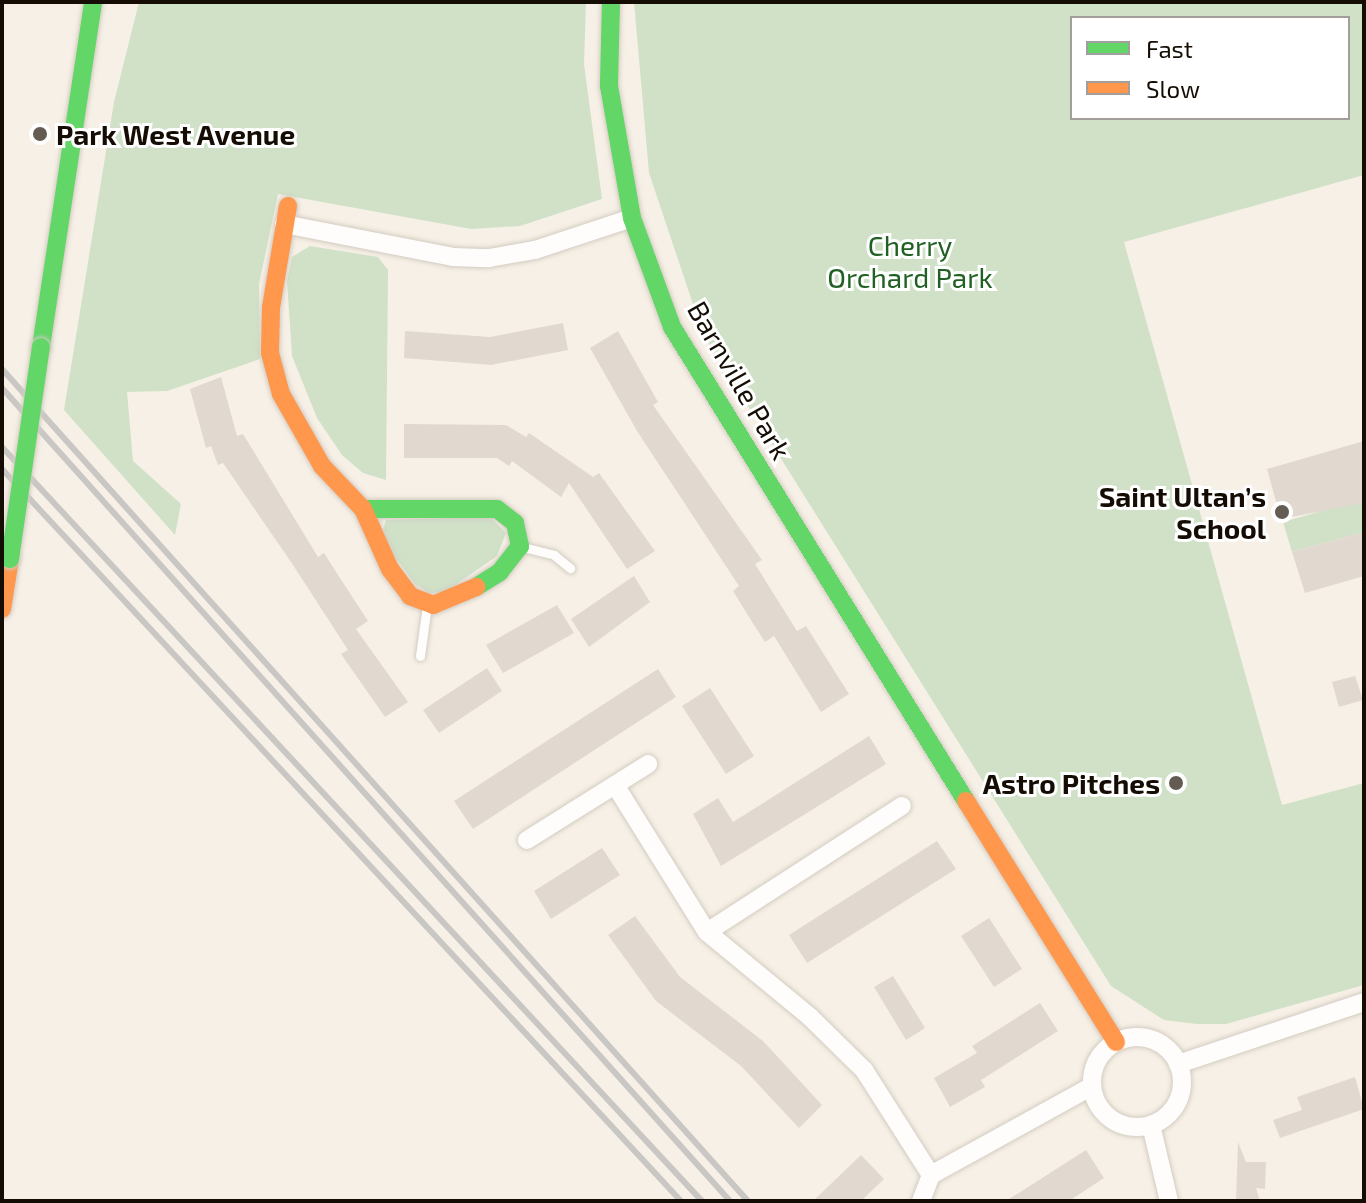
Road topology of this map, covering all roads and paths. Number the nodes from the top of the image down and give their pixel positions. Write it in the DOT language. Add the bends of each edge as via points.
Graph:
graph roads {
  1 [pos="93,2"];
  2 [pos="611,2"];
  3 [pos="632,218"];
  4 [pos="363,509"];
  5 [pos="520,546"];
  6 [pos="570,568"];
  7 [pos="428,603"];
  8 [pos="2,609"];
  9 [pos="420,656"];
  10 [pos="648,764"];
  11 [pos="615,785"];
  12 [pos="902,806"];
  13 [pos="527,840"];
  14 [pos="707,932"];
  15 [pos="1364,1002"];
  16 [pos="1116,1042"];
  17 [pos="1178,1064"];
  18 [pos="1092,1086"];
  19 [pos="1151,1125"];
  20 [pos="931,1175"];
  21 [pos="921,1201"];
  22 [pos="1169,1201"];
  1 -- 8 [label="street, bridge"];
  2 -- 3 [label="street, Barnville Park" via="609,86"];
  3 -- 4 [label="street" via="535,250 489,258 453,257 286,215 270,338 281,394 322,466"];
  3 -- 16 [label="street, Barnville Park" via="672,327"];
  4 -- 5 [label="street" via="497,509 515,523"];
  4 -- 7 [label="street" via="390,569 410,596"];
  5 -- 6 [label="lane" via="554,555"];
  5 -- 7 [label="street" via="500,572 460,597"];
  7 -- 9 [label="lane"];
  10 -- 11 [label="street"];
  11 -- 13 [label="street"];
  11 -- 14 [label="street"];
  12 -- 14 [label="street"];
  14 -- 20 [label="street" via="810,1017 864,1070"];
  15 -- 17 [label="street"];
  16 -- 17 [label="street" via="1145,1037 1170,1051"];
  16 -- 18 [label="street" via="1097,1060"];
  17 -- 19 [label="street" via="1182,1078 1175,1107"];
  18 -- 19 [label="street" via="1112,1120"];
  18 -- 20 [label="street"];
  19 -- 22 [label="street"];
  20 -- 21 [label="street"];
}
